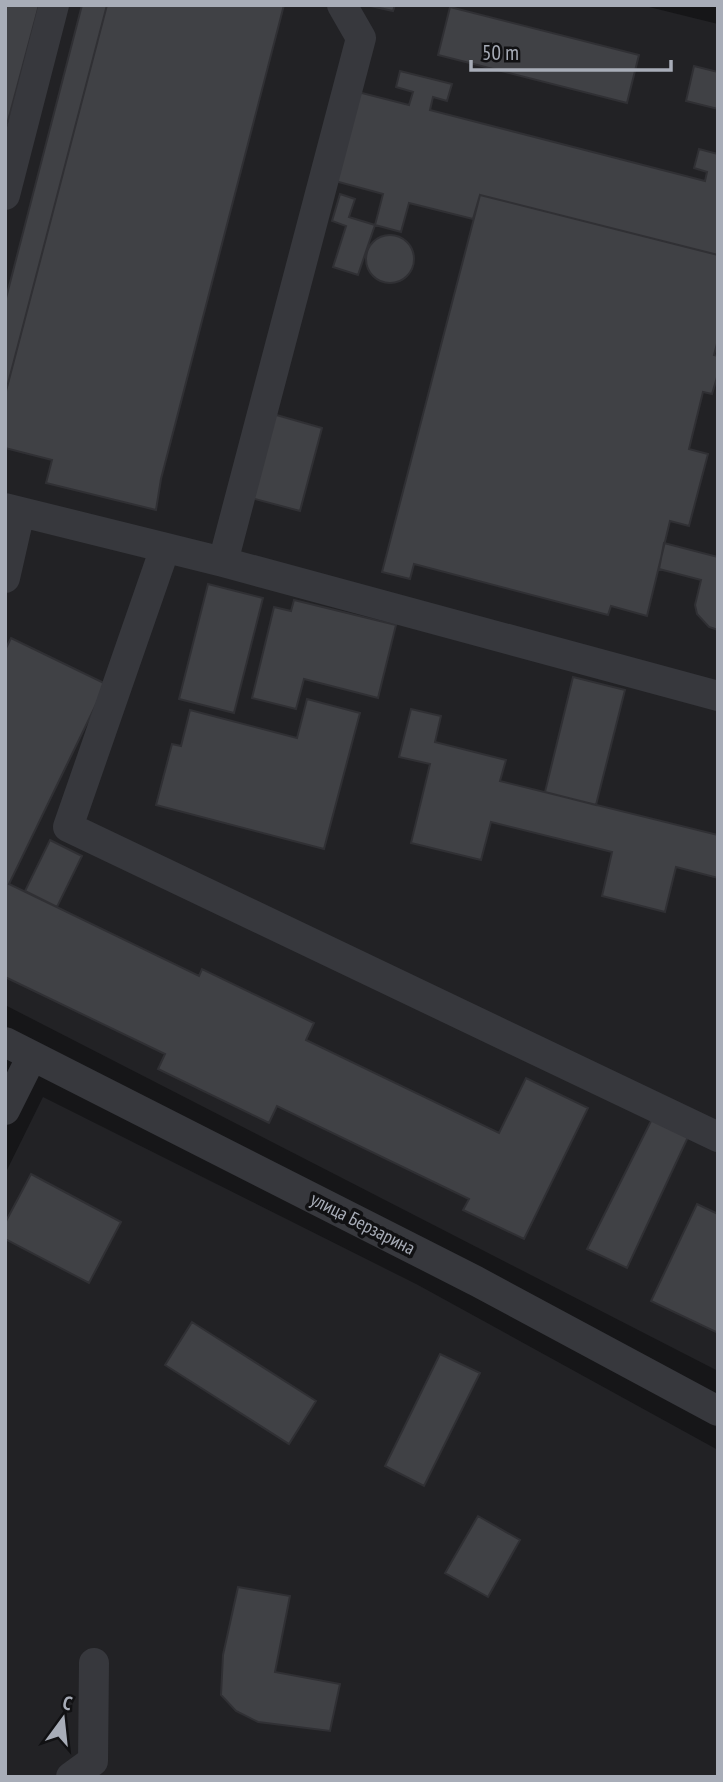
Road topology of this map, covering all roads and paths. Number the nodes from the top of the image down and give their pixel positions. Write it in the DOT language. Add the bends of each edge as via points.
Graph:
graph roads {
  1 [pos="54,5"];
  2 [pos="342,5"];
  3 [pos="5,195"];
  4 [pos="13,510"];
  5 [pos="165,548"];
  6 [pos="223,562"];
  7 [pos="5,578"];
  8 [pos="718,695"];
  9 [pos="5,1042"];
  10 [pos="32,1056"];
  11 [pos="5,1110"];
  12 [pos="718,1137"];
  13 [pos="718,1411"];
  14 [pos="94,1663"];
  15 [pos="71,1777"];
  1 -- 3 [label="street"];
  2 -- 6 [label="street" via="361,38"];
  4 -- 5 [label="street"];
  4 -- 7 [label="street"];
  5 -- 6 [label="street"];
  5 -- 12 [label="street" via="68,827"];
  6 -- 8 [label="street"];
  9 -- 10 [label="street, улица Берзарина"];
  10 -- 11 [label="street"];
  10 -- 13 [label="street, улица Берзарина" via="477,1281"];
  14 -- 15 [label="street" via="93,1760"];
}
